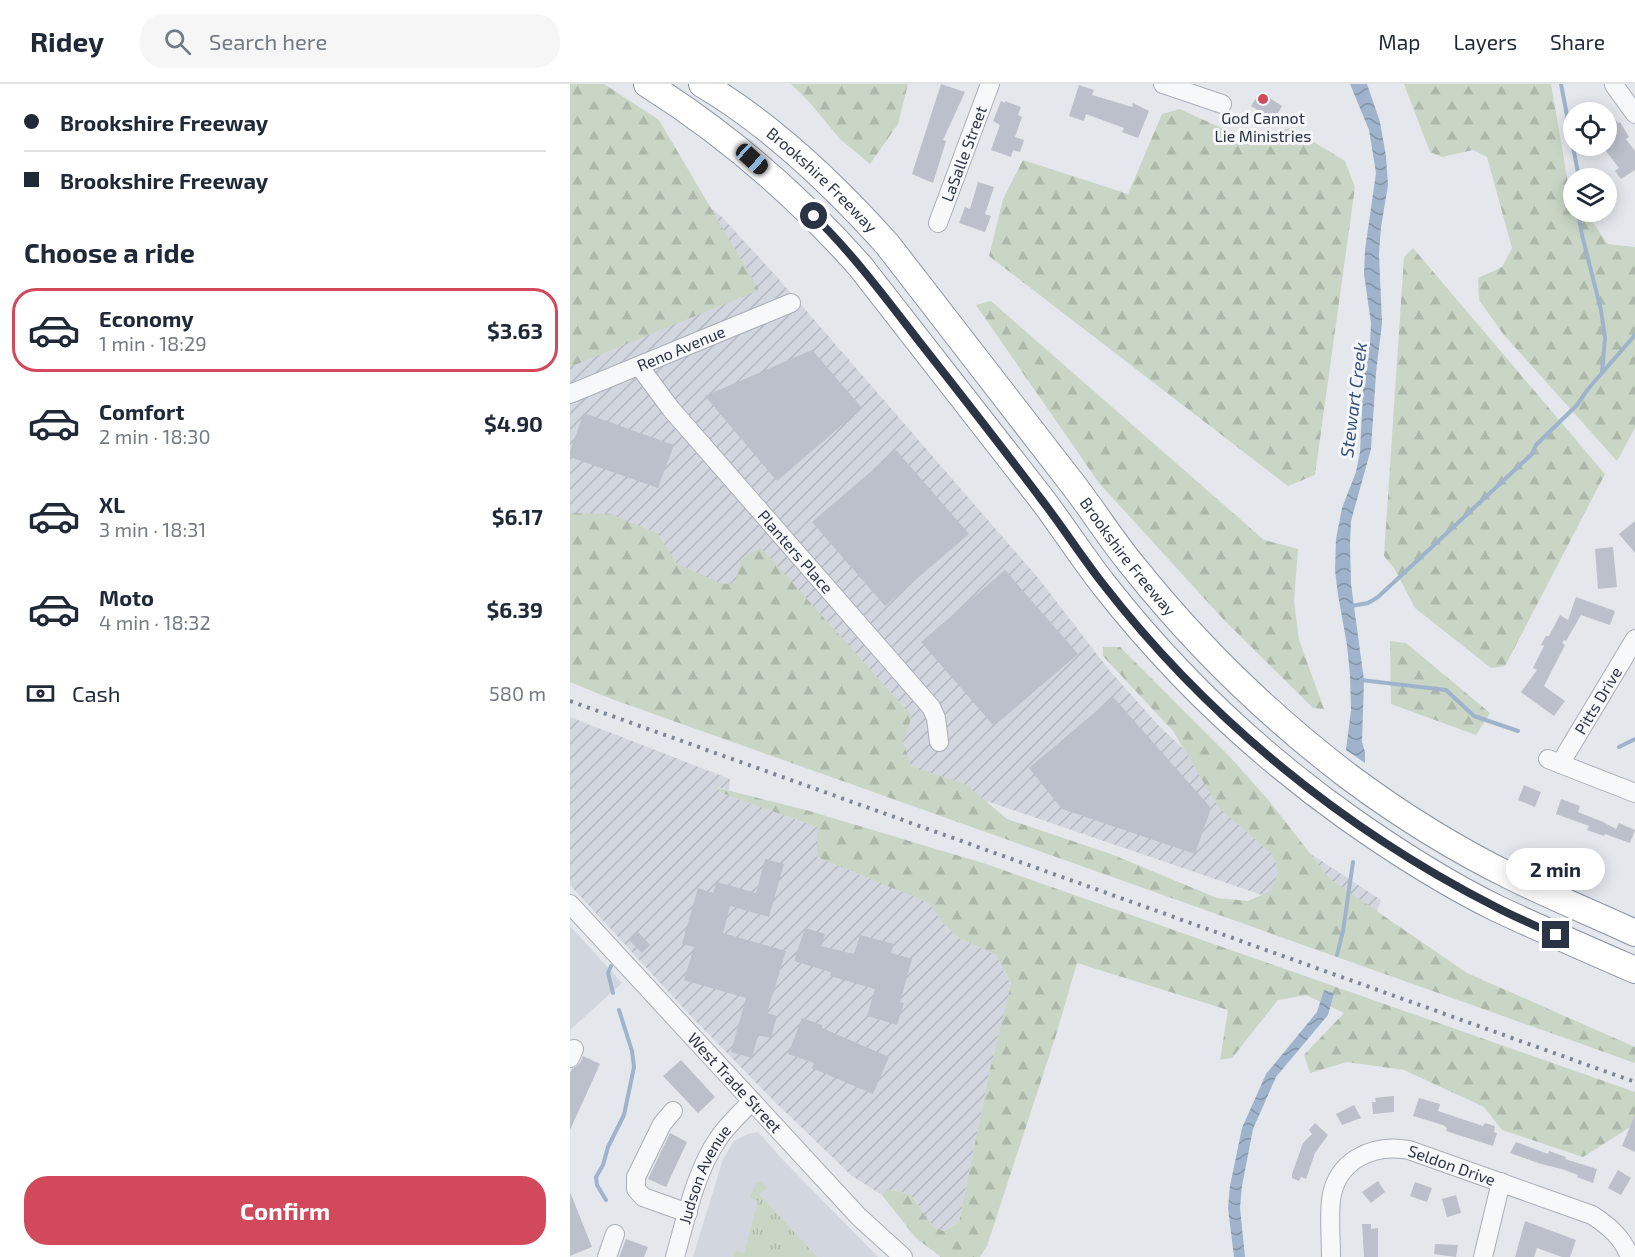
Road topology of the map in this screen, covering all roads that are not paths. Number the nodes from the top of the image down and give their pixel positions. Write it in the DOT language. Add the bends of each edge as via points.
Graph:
graph roads {
  1 [pos="647,84"];
  2 [pos="702,84"];
  3 [pos="990,84"];
  4 [pos="1163,84"];
  5 [pos="1614,85"];
  6 [pos="1222,104"];
  7 [pos="1635,114"];
  8 [pos="938,223"];
  9 [pos="791,303"];
  10 [pos="639,366"];
  11 [pos="570,394"];
  12 [pos="1635,639"];
  13 [pos="939,742"];
  14 [pos="1635,793"];
  15 [pos="570,904"];
  16 [pos="1635,933"];
  17 [pos="1635,970"];
  18 [pos="752,1101"];
  19 [pos="673,1111"];
  20 [pos="1501,1182"];
  21 [pos="688,1213"];
  22 [pos="615,1234"];
  23 [pos="607,1257"];
  24 [pos="675,1257"];
  25 [pos="903,1257"];
  26 [pos="1331,1257"];
  27 [pos="1483,1257"];
  28 [pos="1630,1257"];
  1 -- 17 [label="highway, Brookshire Freeway" via="752,159 830,232 1043,501 1111,594 1187,680 1232,723 1328,803 1432,873 1497,908"];
  2 -- 16 [label="highway, Brookshire Freeway" via="760,124 862,216 1071,482 1131,565 1197,641 1255,698 1398,811 1512,878"];
  3 -- 8 [label="street, LaSalle Street"];
  4 -- 6 [label="street"];
  5 -- 7 [label="street"];
  9 -- 10 [label="street, Reno Avenue"];
  10 -- 11 [label="street, Reno Avenue"];
  10 -- 13 [label="street, Planters Place" via="930,707 936,718"];
  12 -- 14 [label="street, Pitts Drive" via="1554,761"];
  15 -- 18 [label="street, West Trade Street"];
  18 -- 21 [label="street, Judson Avenue" via="718,1139"];
  18 -- 25 [label="street, West Trade Street" via="859,1216"];
  19 -- 21 [label="street" via="662,1124 636,1177 636,1189 643,1197"];
  20 -- 26 [label="street, Seldon Drive" via="1408,1150 1375,1149 1350,1164 1335,1185 1331,1199"];
  20 -- 27 [label="street"];
  20 -- 28 [label="street, Seldon Drive" via="1592,1215 1613,1231"];
  21 -- 24 [label="street, Judson Avenue"];
  22 -- 23 [label="street"];
}
